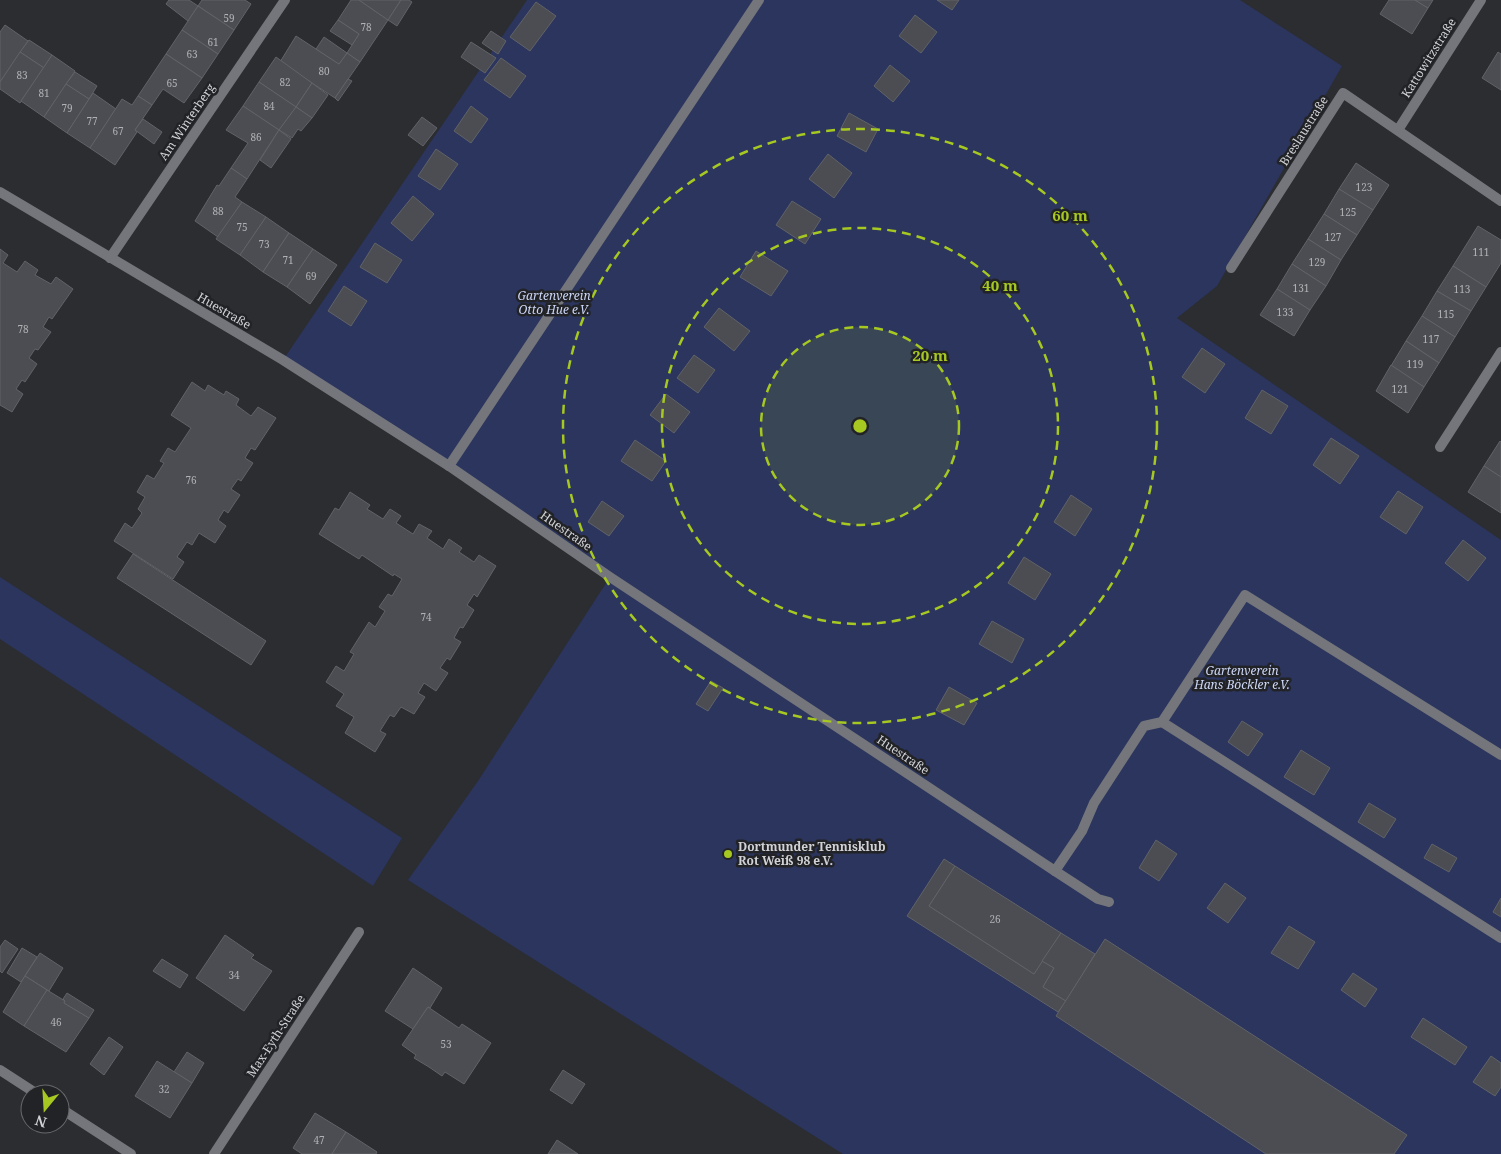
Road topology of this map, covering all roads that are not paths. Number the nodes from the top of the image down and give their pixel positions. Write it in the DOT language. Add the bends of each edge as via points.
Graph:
graph roads {
  1 [pos="285,0"];
  2 [pos="759,0"];
  3 [pos="1481,0"];
  4 [pos="1398,130"];
  5 [pos="0,192"];
  6 [pos="1501,200"];
  7 [pos="110,258"];
  8 [pos="1231,268"];
  9 [pos="1501,352"];
  10 [pos="1440,447"];
  11 [pos="449,466"];
  12 [pos="1162,722"];
  13 [pos="1501,755"];
  14 [pos="1055,871"];
  15 [pos="1109,902"];
  16 [pos="359,932"];
  17 [pos="1501,938"];
  18 [pos="0,1070"];
  19 [pos="22,1084"];
  20 [pos="70,1114"];
  21 [pos="131,1154"];
  22 [pos="214,1154"];
  1 -- 7 [label="street, Am Winterberg"];
  2 -- 11 [label="street"];
  3 -- 4 [label="street, Kattowitzstraße"];
  4 -- 6 [label="street, Breslaustraße"];
  4 -- 8 [label="street, Breslaustraße" via="1343,93"];
  5 -- 7 [label="street, Huestraße"];
  7 -- 11 [label="street, Huestraße" via="282,360"];
  9 -- 10 [label="street"];
  11 -- 14 [label="street, Huestraße" via="610,577"];
  12 -- 13 [label="street" via="1246,596"];
  12 -- 14 [label="street" via="1144,726"];
  12 -- 17 [label="street"];
  14 -- 15 [label="street, Huestraße" via="1098,899"];
  16 -- 22 [label="street, Max-Eyth-Straße"];
  18 -- 19 [label="street"];
  20 -- 21 [label="street"];
}
